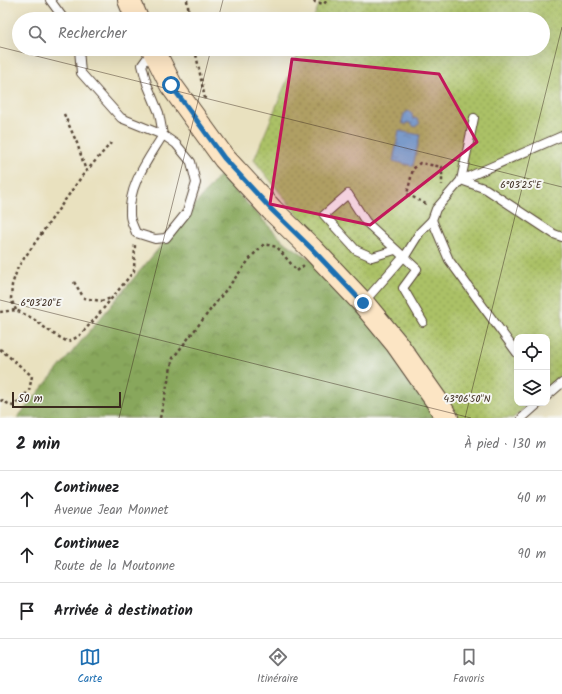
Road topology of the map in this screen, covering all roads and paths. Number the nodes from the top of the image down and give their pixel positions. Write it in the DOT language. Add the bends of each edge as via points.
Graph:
graph roads {
  1 [pos="50,0"];
  2 [pos="129,0"];
  3 [pos="187,0"];
  4 [pos="314,0"];
  5 [pos="327,0"];
  6 [pos="59,12"];
  7 [pos="134,12"];
  8 [pos="189,12"];
  9 [pos="80,56"];
  10 [pos="149,56"];
  11 [pos="156,56"];
  12 [pos="197,56"];
  13 [pos="205,104"];
  14 [pos="64,114"];
  15 [pos="474,118"];
  16 [pos="163,136"];
  17 [pos="562,136"];
  18 [pos="111,143"];
  19 [pos="442,167"];
  20 [pos="86,171"];
  21 [pos="461,180"];
  22 [pos="436,209"];
  23 [pos="432,220"];
  24 [pos="136,233"];
  25 [pos="562,237"];
  26 [pos="312,249"];
  27 [pos="395,250"];
  28 [pos="405,256"];
  29 [pos="74,282"];
  30 [pos="113,298"];
  31 [pos="363,303"];
  32 [pos="16,310"];
  33 [pos="0,312"];
  34 [pos="423,322"];
  35 [pos="0,349"];
  36 [pos="514,349"];
  37 [pos="562,382"];
  38 [pos="550,393"];
  39 [pos="0,400"];
  40 [pos="536,406"];
  41 [pos="160,418"];
  42 [pos="447,418"];
  43 [pos="522,418"];
  1 -- 6 [label="lane"];
  2 -- 7 [label="main road"];
  3 -- 8 [label="path"];
  4 -- 5 [label="path" via="324,4"];
  9 -- 16 [label="lane" via="81,73 121,118"];
  10 -- 16 [label="lane" via="142,65 160,113"];
  11 -- 26 [label="main road" via="171,85 224,158"];
  12 -- 13 [label="path"];
  14 -- 20 [label="path" via="78,143"];
  15 -- 21 [label="lane"];
  16 -- 24 [label="lane" via="139,174 131,195 130,217"];
  16 -- 24 [label="lane" via="176,144 191,162 196,182 187,212 166,238 155,239"];
  17 -- 21 [label="lane"];
  18 -- 20 [label="path"];
  19 -- 22 [label="path" via="420,163 413,169 407,194"];
  20 -- 32 [label="path" via="18,267 12,285 11,299"];
  21 -- 22 [label="lane"];
  21 -- 25 [label="lane" via="486,189"];
  22 -- 23 [label="lane"];
  23 -- 28 [label="lane" via="420,232"];
  23 -- 36 [label="lane" via="449,260"];
  24 -- 30 [label="path" via="134,272"];
  26 -- 31 [label="main road"];
  26 -- 41 [label="path" via="304,265 297,271 278,247 264,244 253,255 173,358"];
  27 -- 28 [label="lane" via="372,257 356,250 324,215 348,194 366,222"];
  28 -- 31 [label="lane"];
  28 -- 34 [label="lane" via="417,269 403,288"];
  29 -- 30 [label="path" via="84,298 101,301"];
  30 -- 32 [label="path" via="79,336 68,342"];
  31 -- 42 [label="main road" via="396,343"];
  32 -- 33 [label="path"];
  35 -- 39 [label="path" via="32,376 29,390 13,406"];
  37 -- 38 [label="lane"];
  40 -- 43 [label="lane"];
}
